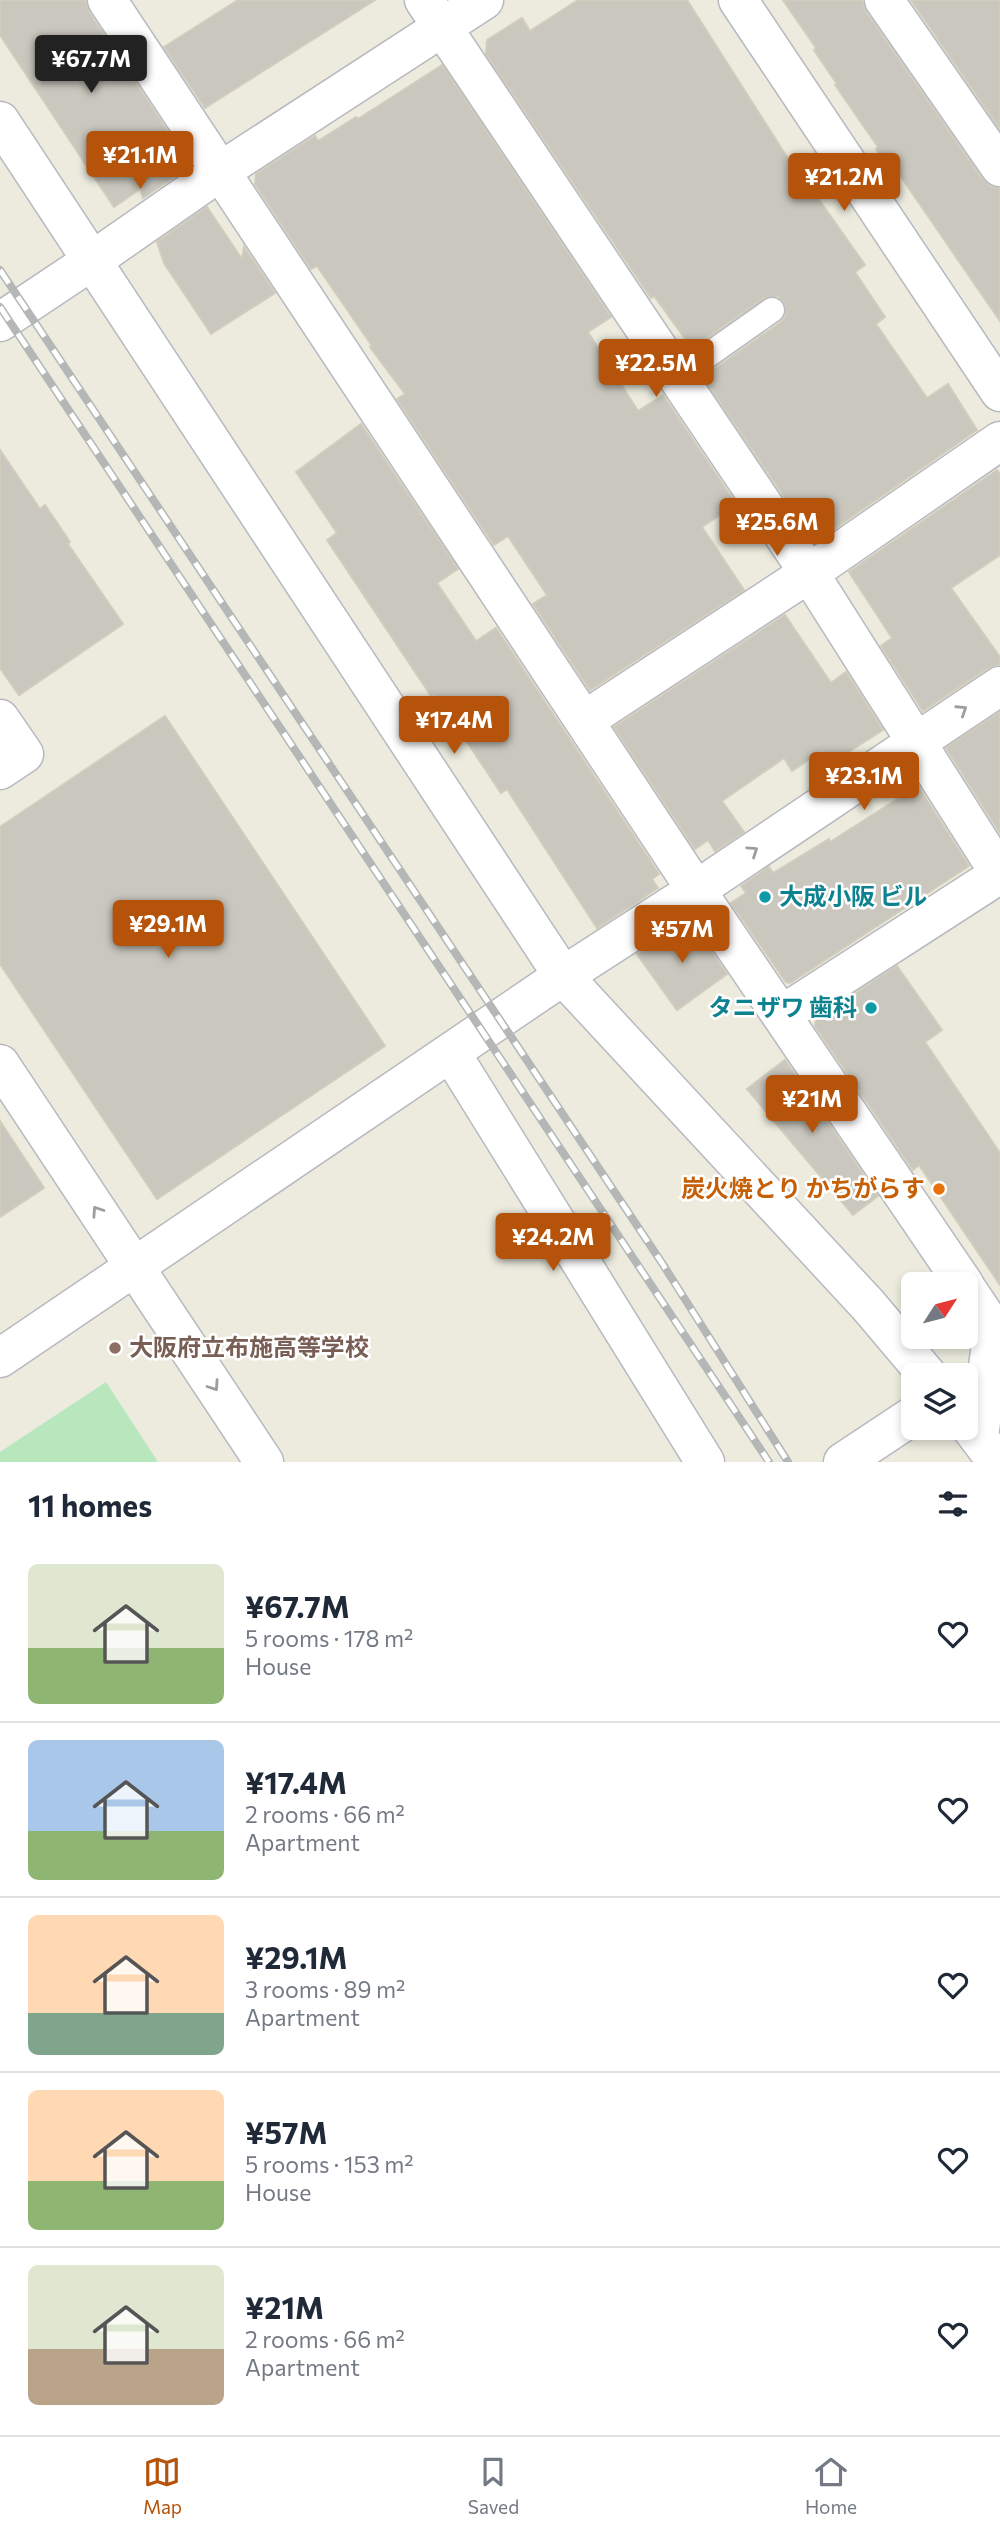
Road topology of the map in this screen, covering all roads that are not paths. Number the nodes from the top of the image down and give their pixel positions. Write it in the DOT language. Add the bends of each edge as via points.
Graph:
graph roads {
  1 [pos="107,0"];
  2 [pos="484,0"];
  3 [pos="738,0"];
  4 [pos="884,0"];
  5 [pos="433,14"];
  6 [pos="0,121"];
  7 [pos="1000,167"];
  8 [pos="221,172"];
  9 [pos="93,260"];
  10 [pos="772,310"];
  11 [pos="0,322"];
  12 [pos="677,377"];
  13 [pos="1000,392"];
  14 [pos="1000,441"];
  15 [pos="809,573"];
  16 [pos="1000,686"];
  17 [pos="0,719"];
  18 [pos="585,720"];
  19 [pos="915,741"];
  20 [pos="0,770"];
  21 [pos="1000,874"];
  22 [pos="696,890"];
  23 [pos="563,976"];
  24 [pos="783,1014"];
  25 [pos="451,1053"];
  26 [pos="0,1064"];
  27 [pos="135,1268"];
  28 [pos="956,1272"];
  29 [pos="978,1303"];
  30 [pos="996,1326"];
  31 [pos="0,1358"];
  32 [pos="917,1363"];
  33 [pos="901,1424"];
  34 [pos="981,1440"];
  35 [pos="264,1462"];
  36 [pos="705,1462"];
  37 [pos="843,1462"];
  1 -- 8 [label="street"];
  2 -- 5 [label="street"];
  3 -- 13 [label="street"];
  4 -- 7 [label="street"];
  5 -- 8 [label="street"];
  5 -- 12 [label="street"];
  6 -- 9 [label="street"];
  8 -- 9 [label="street"];
  8 -- 18 [label="street"];
  9 -- 11 [label="street"];
  9 -- 23 [label="street"];
  10 -- 12 [label="lane"];
  12 -- 15 [label="street"];
  14 -- 15 [label="street"];
  15 -- 18 [label="street"];
  15 -- 19 [label="street"];
  19 -- 16 [label="street, one-way"];
  17 -- 20 [label="street" via="24,754"];
  18 -- 22 [label="street"];
  19 -- 21 [label="street"];
  22 -- 19 [label="street, one-way"];
  21 -- 24 [label="street"];
  22 -- 23 [label="street"];
  22 -- 24 [label="street"];
  23 -- 25 [label="street"];
  23 -- 32 [label="street"];
  24 -- 28 [label="street"];
  25 -- 27 [label="street"];
  25 -- 36 [label="street"];
  27 -- 26 [label="street, one-way"];
  27 -- 31 [label="street"];
  27 -- 35 [label="street, one-way"];
  29 -- 30 [label="street"];
  30 -- 34 [label="street"];
  33 -- 37 [label="street"];
}
